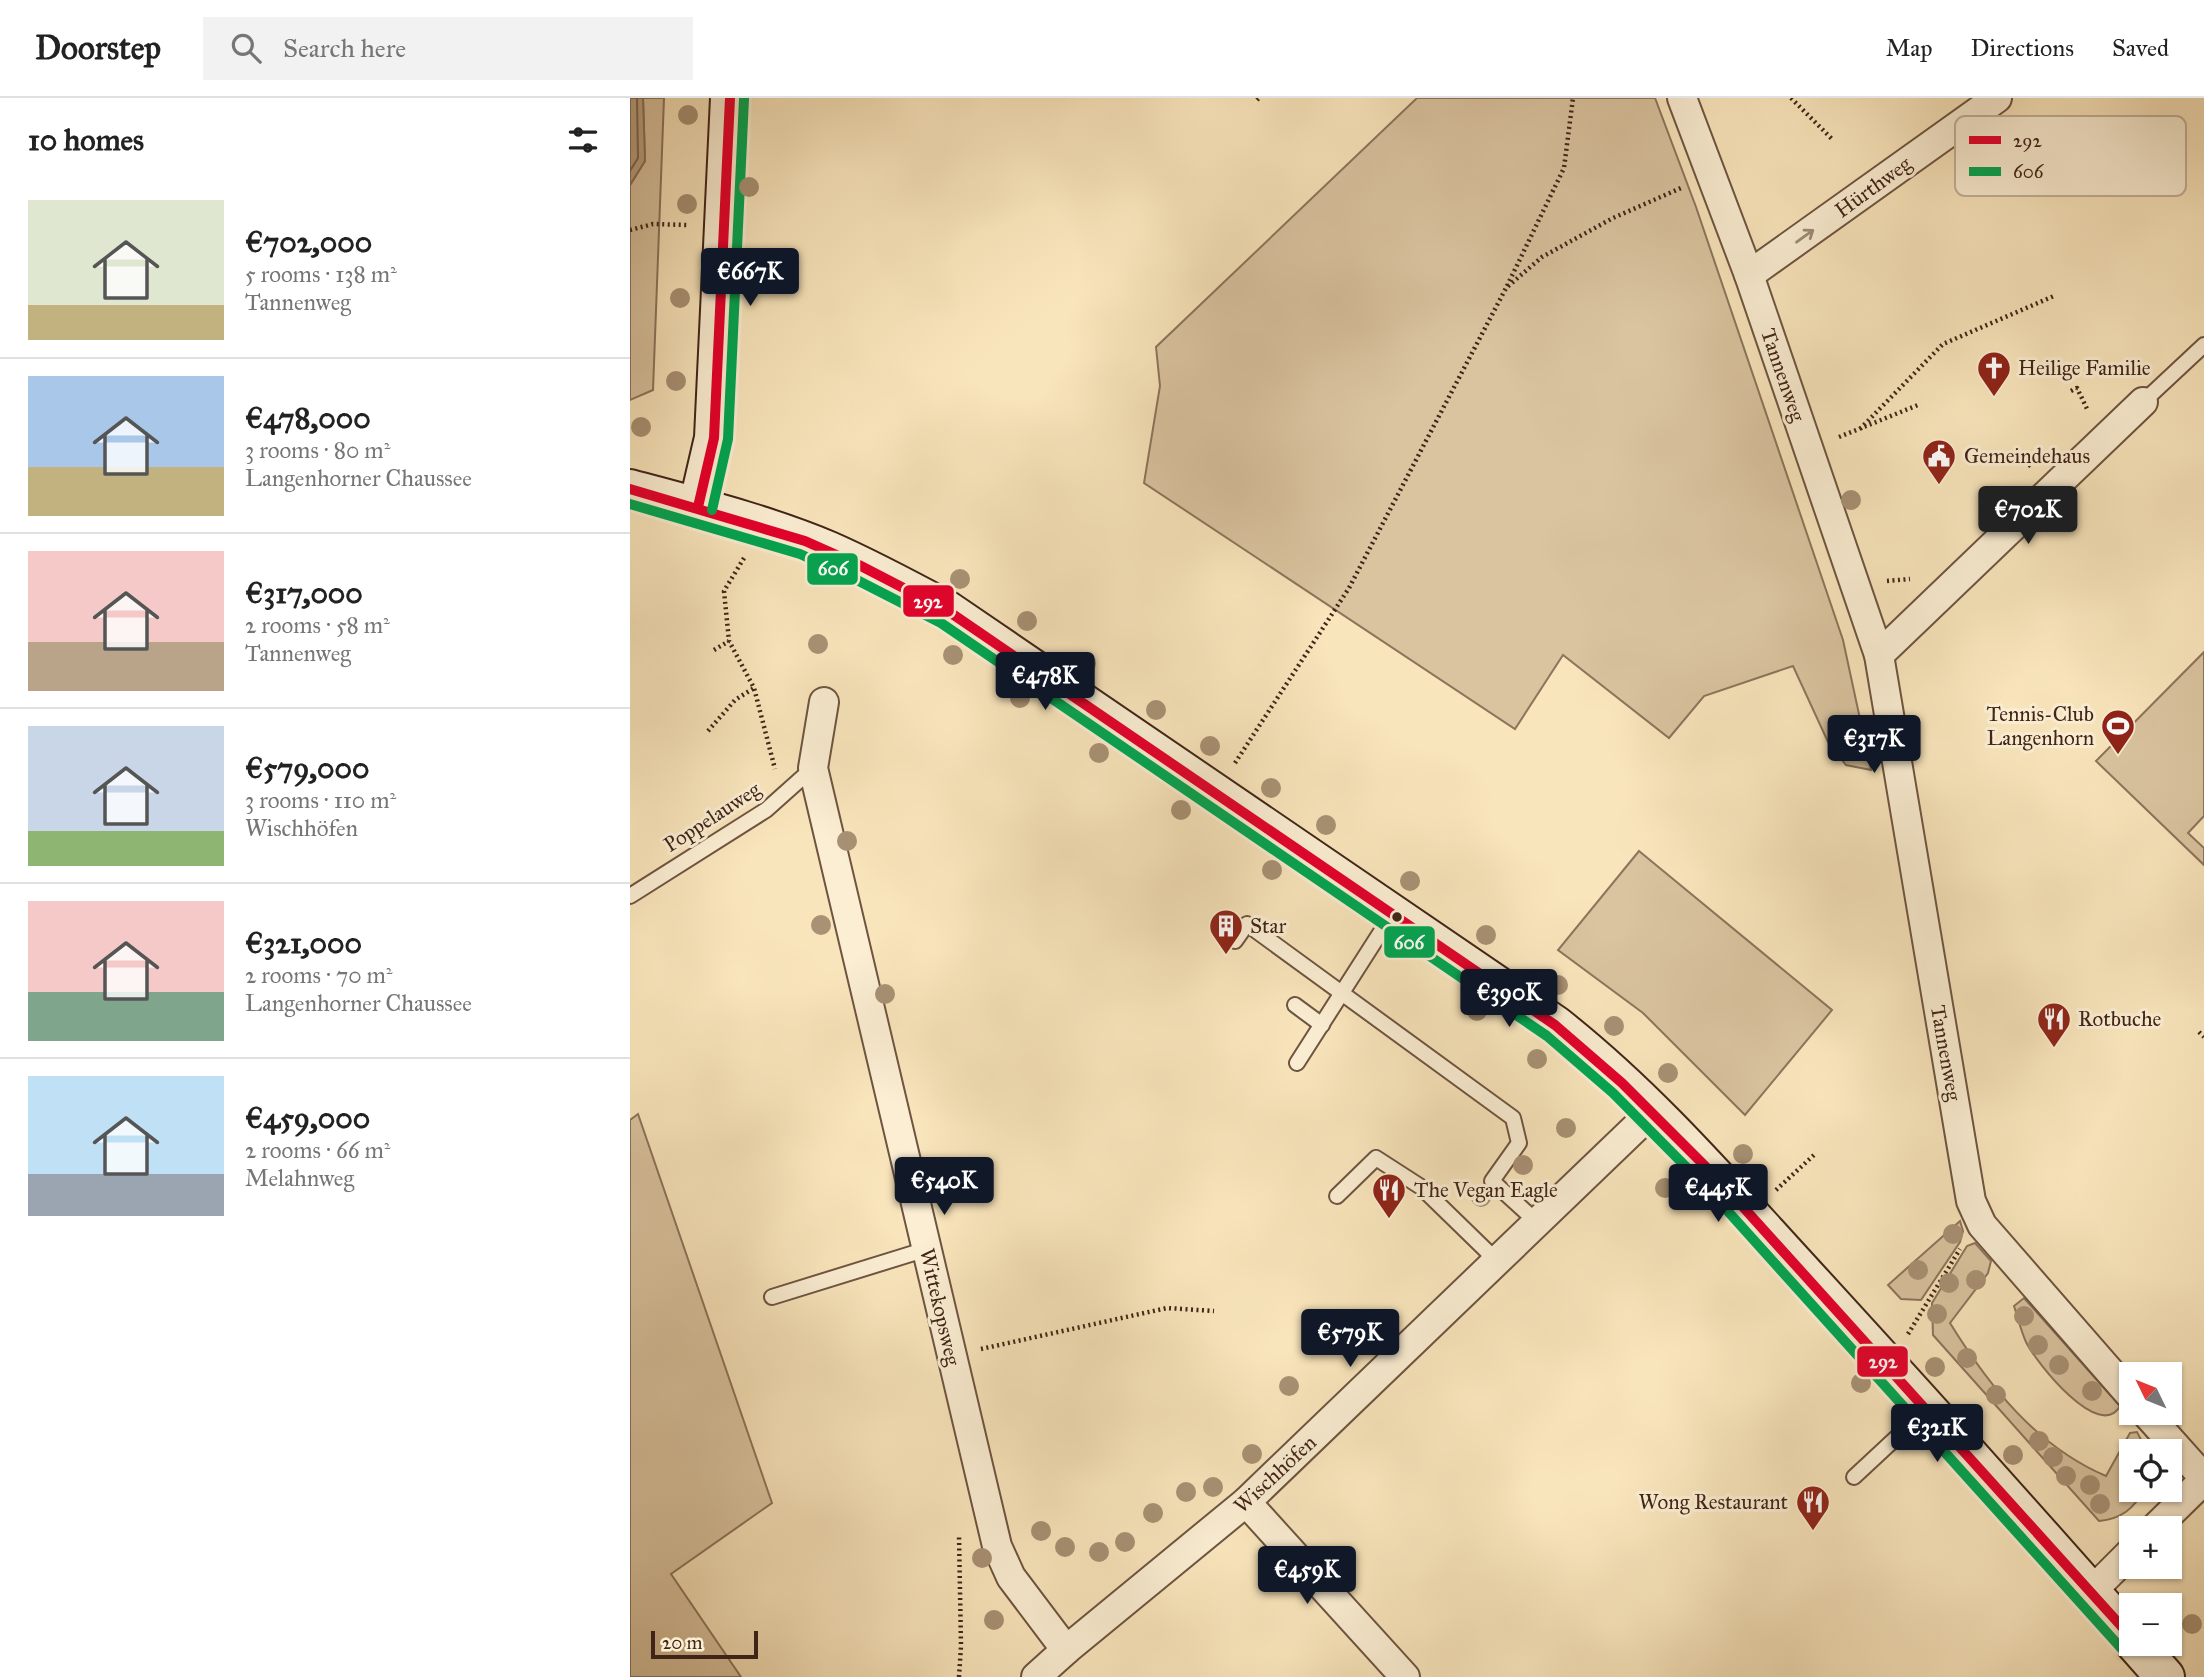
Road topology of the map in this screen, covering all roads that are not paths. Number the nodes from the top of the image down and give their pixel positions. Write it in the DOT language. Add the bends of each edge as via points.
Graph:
graph roads {
  1 [pos="730,98"];
  2 [pos="1682,98"];
  3 [pos="1997,98"];
  4 [pos="1972,116"];
  5 [pos="1955,128"];
  6 [pos="1749,275"];
  7 [pos="2204,345"];
  8 [pos="2143,402"];
  9 [pos="630,489"];
  10 [pos="698,507"];
  11 [pos="1879,654"];
  12 [pos="824,702"];
  13 [pos="813,768"];
  14 [pos="630,896"];
  15 [pos="1394,912"];
  16 [pos="1235,941"];
  17 [pos="1344,995"];
  18 [pos="1295,1005"];
  19 [pos="1322,1025"];
  20 [pos="1297,1063"];
  21 [pos="1654,1110"];
  22 [pos="1337,1196"];
  23 [pos="1538,1223"];
  24 [pos="927,1249"];
  25 [pos="1497,1261"];
  26 [pos="772,1297"];
  27 [pos="2119,1382"];
  28 [pos="1927,1409"];
  29 [pos="2156,1425"];
  30 [pos="1854,1477"];
  31 [pos="2204,1479"];
  32 [pos="1246,1502"];
  33 [pos="2167,1516"];
  34 [pos="2119,1564"];
  35 [pos="2091,1592"];
  36 [pos="2119,1624"];
  37 [pos="1066,1650"];
  38 [pos="2147,1656"];
  39 [pos="1036,1677"];
  40 [pos="1405,1677"];
  41 [pos="2165,1677"];
  1 -- 10 [label="main road" via="714,438"];
  2 -- 6 [label="street, Tannenweg"];
  4 -- 3 [label="street, Hürthweg, one-way"];
  6 -- 5 [label="street, Hürthweg, one-way"];
  6 -- 11 [label="street, Tannenweg"];
  7 -- 8 [label="lane"];
  8 -- 11 [label="street"];
  9 -- 10 [label="main road"];
  10 -- 15 [label="main road" via="826,550 948,611"];
  11 -- 27 [label="street, Tannenweg" via="1971,1201 1982,1224"];
  12 -- 13 [label="street, Wittekopsweg"];
  13 -- 14 [label="lane, Poppelauweg" via="766,810"];
  13 -- 24 [label="street, Wittekopsweg"];
  15 -- 17 [label="lane"];
  15 -- 21 [label="main road" via="1555,1025"];
  16 -- 17 [label="lane" via="1247,924"];
  17 -- 19 [label="lane"];
  17 -- 23 [label="lane" via="1513,1118 1519,1143 1492,1181"];
  18 -- 19 [label="lane"];
  19 -- 20 [label="lane"];
  21 -- 23 [label="street, Wischhöfen"];
  21 -- 28 [label="main road"];
  22 -- 25 [label="lane" via="1376,1158 1420,1188"];
  23 -- 25 [label="street, Wischhöfen"];
  24 -- 26 [label="lane"];
  24 -- 37 [label="street, Wittekopsweg" via="1002,1561"];
  25 -- 32 [label="street, Wischhöfen"];
  28 -- 30 [label="lane"];
  28 -- 35 [label="main road"];
  29 -- 31 [label="street"];
  31 -- 33 [label="street"];
  32 -- 37 [label="street, Wischhöfen"];
  32 -- 40 [label="street"];
  34 -- 35 [label="street"];
  35 -- 36 [label="main road"];
  37 -- 39 [label="street"];
  38 -- 41 [label="main road"];
}
